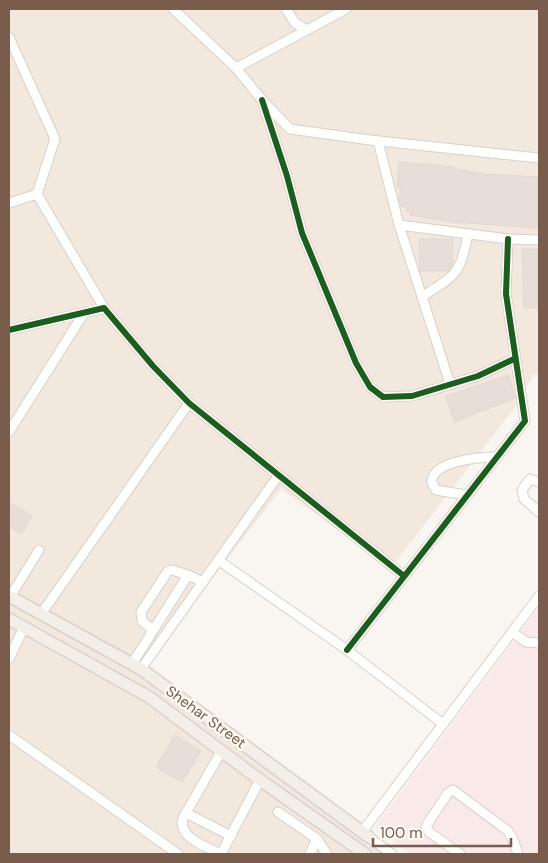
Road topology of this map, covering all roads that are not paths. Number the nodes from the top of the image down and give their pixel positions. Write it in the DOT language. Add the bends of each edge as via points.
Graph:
graph roads {
  1 [pos="173,9"];
  2 [pos="286,9"];
  3 [pos="346,9"];
  4 [pos="307,30"];
  5 [pos="9,37"];
  6 [pos="236,68"];
  7 [pos="262,100"];
  8 [pos="378,141"];
  9 [pos="539,158"];
  10 [pos="37,194"];
  11 [pos="9,202"];
  12 [pos="399,225"];
  13 [pos="468,234"];
  14 [pos="508,239"];
  15 [pos="539,240"];
  16 [pos="422,298"];
  17 [pos="104,308"];
  18 [pos="84,313"];
  19 [pos="9,330"];
  20 [pos="514,358"];
  21 [pos="450,384"];
  22 [pos="189,404"];
  23 [pos="9,432"];
  24 [pos="496,457"];
  25 [pos="278,476"];
  26 [pos="539,482"];
  27 [pos="466,495"];
  28 [pos="539,512"];
  29 [pos="39,550"];
  30 [pos="218,560"];
  31 [pos="188,575"];
  32 [pos="404,576"];
  33 [pos="203,582"];
  34 [pos="539,596"];
  35 [pos="10,597"];
  36 [pos="41,614"];
  37 [pos="9,619"];
  38 [pos="24,628"];
  39 [pos="154,630"];
  40 [pos="512,632"];
  41 [pos="539,643"];
  42 [pos="347,650"];
  43 [pos="9,659"];
  44 [pos="136,666"];
  45 [pos="443,724"];
  46 [pos="9,735"];
  47 [pos="221,752"];
  48 [pos="260,780"];
  49 [pos="278,812"];
  50 [pos="186,813"];
  51 [pos="366,835"];
  52 [pos="231,836"];
  53 [pos="317,839"];
  54 [pos="515,844"];
  55 [pos="360,853"];
  56 [pos="178,854"];
  57 [pos="221,854"];
  58 [pos="310,854"];
  59 [pos="328,854"];
  60 [pos="392,854"];
  61 [pos="460,854"];
  62 [pos="510,854"];
  63 [pos="518,854"];
  1 -- 6 [label="street"];
  2 -- 4 [label="street" via="295,23"];
  3 -- 4 [label="street"];
  4 -- 6 [label="street"];
  5 -- 10 [label="street" via="55,139"];
  6 -- 7 [label="street"];
  7 -- 8 [label="street" via="290,129"];
  7 -- 21 [label="street" via="302,234 356,363 370,387 382,397 395,398"];
  8 -- 9 [label="street"];
  8 -- 12 [label="street"];
  10 -- 11 [label="street"];
  10 -- 17 [label="street"];
  12 -- 13 [label="street"];
  12 -- 16 [label="street"];
  13 -- 14 [label="street"];
  13 -- 16 [label="street" via="463,262 458,270"];
  14 -- 15 [label="street"];
  14 -- 20 [label="street" via="506,294"];
  16 -- 21 [label="street"];
  17 -- 18 [label="street"];
  17 -- 22 [label="street" via="152,366"];
  18 -- 19 [label="street"];
  18 -- 23 [label="street"];
  20 -- 21 [label="street" via="478,376"];
  20 -- 24 [label="street" via="525,421"];
  22 -- 25 [label="street"];
  22 -- 36 [label="street"];
  24 -- 27 [label="street"];
  24 -- 27 [label="street" via="461,460 438,470 433,476 436,490"];
  25 -- 30 [label="street"];
  25 -- 32 [label="street"];
  26 -- 28 [label="street" via="530,479 522,490 524,499"];
  27 -- 32 [label="street"];
  29 -- 35 [label="street"];
  30 -- 33 [label="street"];
  30 -- 42 [label="street"];
  31 -- 33 [label="street"];
  31 -- 39 [label="street"];
  31 -- 39 [label="street" via="168,571 141,612 142,621"];
  32 -- 42 [label="street"];
  33 -- 44 [label="street"];
  34 -- 40 [label="street"];
  35 -- 36 [label="main road, Shehar Street"];
  36 -- 44 [label="main road, Shehar Street"];
  37 -- 38 [label="main road, Shehar Street"];
  38 -- 43 [label="street"];
  38 -- 47 [label="main road, Shehar Street" via="149,697"];
  39 -- 44 [label="street"];
  40 -- 41 [label="street" via="526,642"];
  40 -- 45 [label="street"];
  42 -- 45 [label="street"];
  44 -- 51 [label="main road, Shehar Street"];
  45 -- 51 [label="street"];
  46 -- 56 [label="street"];
  47 -- 48 [label="main road, Shehar Street"];
  47 -- 50 [label="street"];
  48 -- 52 [label="street"];
  48 -- 55 [label="main road, Shehar Street"];
  49 -- 53 [label="street"];
  50 -- 52 [label="street"];
  50 -- 57 [label="street" via="181,824 190,839"];
  51 -- 55 [label="main road"];
  51 -- 60 [label="street, Shehar Street"];
  52 -- 57 [label="street"];
  53 -- 58 [label="street"];
  53 -- 59 [label="street"];
  54 -- 61 [label="street" via="508,831 453,790 426,826 429,832"];
  54 -- 62 [label="street"];
  54 -- 63 [label="street"];
}
